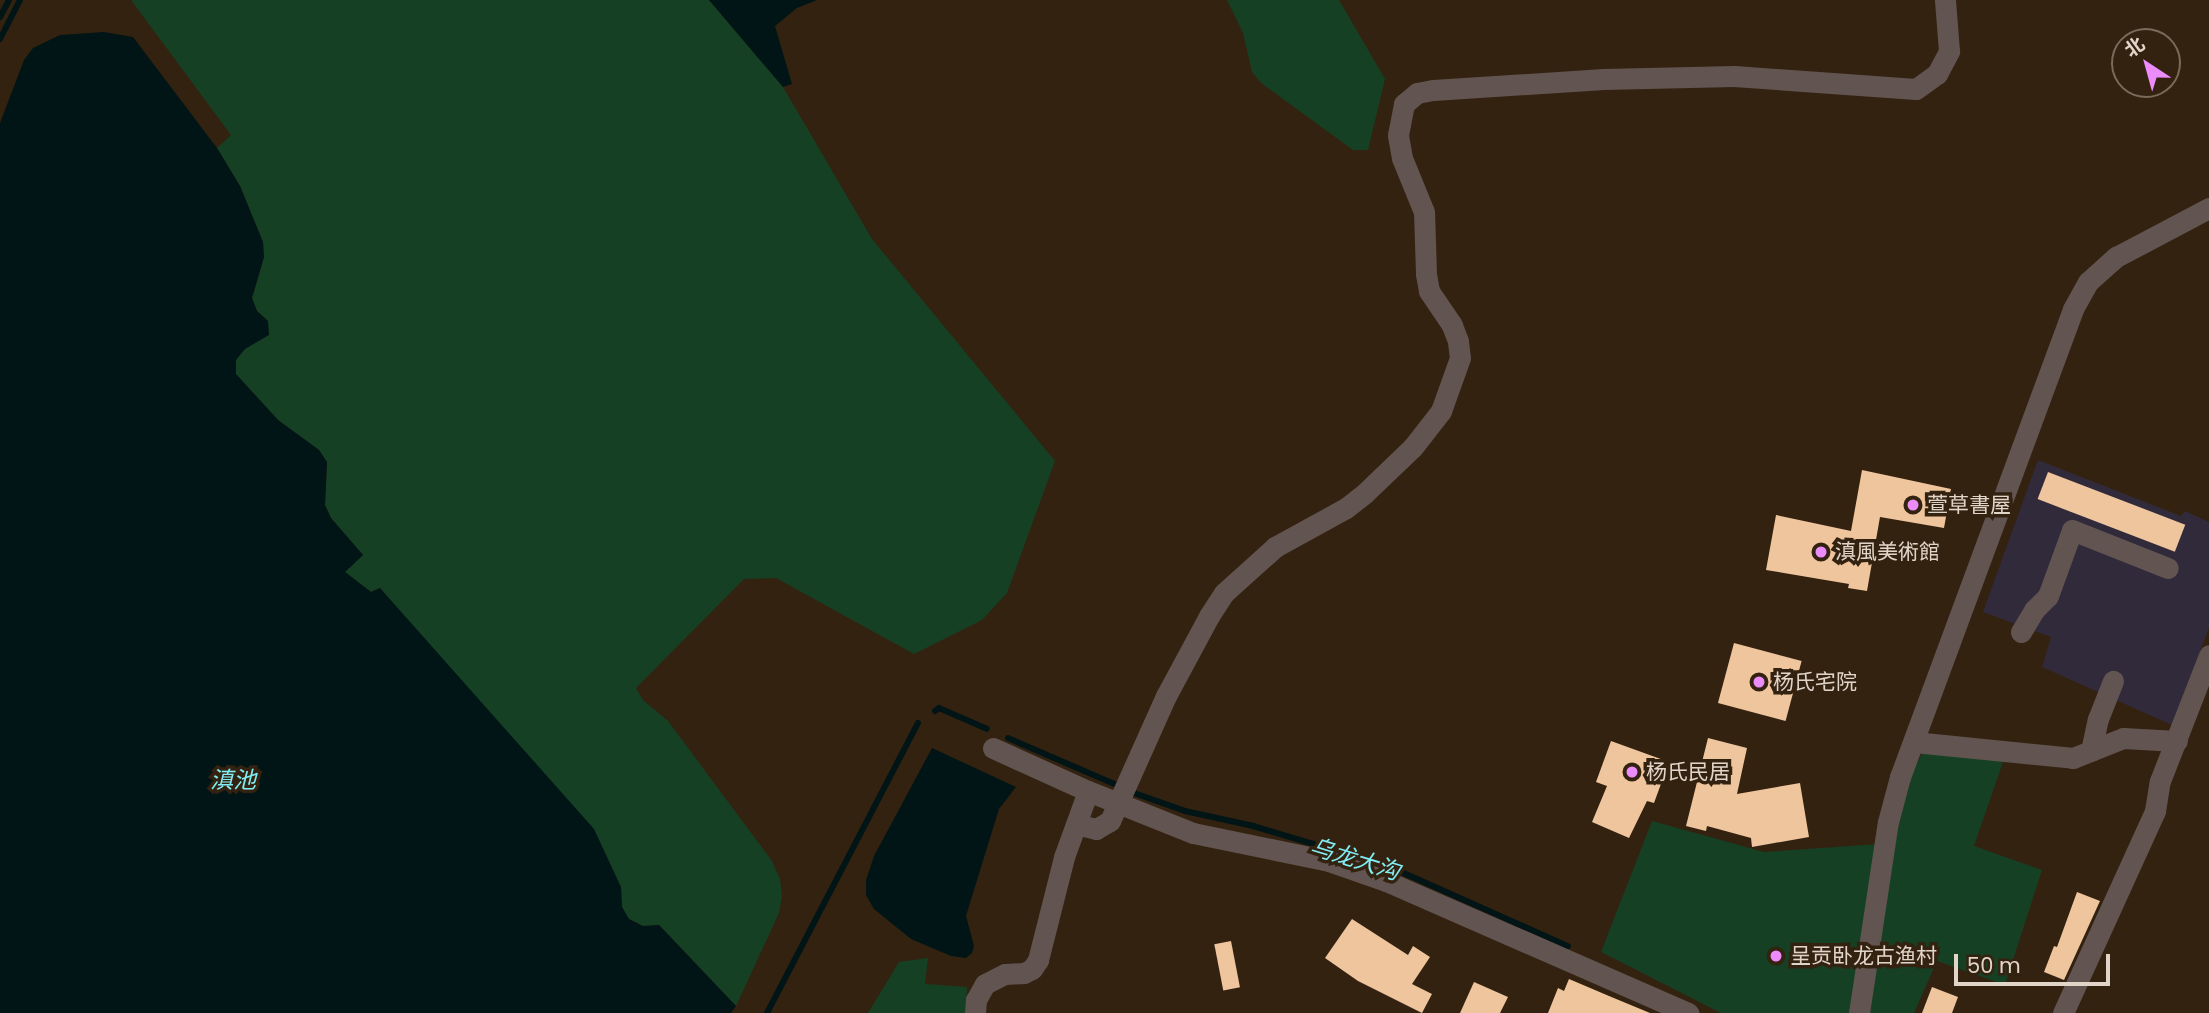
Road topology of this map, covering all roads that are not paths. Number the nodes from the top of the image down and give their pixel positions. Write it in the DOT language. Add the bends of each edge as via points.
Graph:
graph roads {
  1 [pos="1945,0"];
  2 [pos="2209,208"];
  3 [pos="2168,568"];
  4 [pos="2021,632"];
  5 [pos="2209,655"];
  6 [pos="2112,681"];
  7 [pos="2176,741"];
  8 [pos="1914,742"];
  9 [pos="993,748"];
  10 [pos="2091,751"];
  11 [pos="1088,791"];
  12 [pos="1120,804"];
  13 [pos="1076,824"];
  14 [pos="975,1013"];
  15 [pos="1688,1013"];
  16 [pos="1859,1013"];
  17 [pos="2063,1013"];
  1 -- 12 [label="street" via="1949,51 1937,75 1916,89 1734,76 1604,79 1433,90 1418,93 1404,104 1398,135 1402,158 1424,212 1429,291 1458,341 1460,358 1441,411 1413,447 1364,493 1275,547 1224,593 1166,696"];
  2 -- 8 [label="street" via="2116,257 2088,282 2073,309"];
  3 -- 4 [label="street" via="2072,530 2048,596"];
  5 -- 7 [label="street"];
  6 -- 10 [label="street"];
  7 -- 10 [label="street" via="2123,738"];
  7 -- 17 [label="street" via="2160,781 2155,811"];
  8 -- 10 [label="street" via="2073,758"];
  8 -- 16 [label="street" via="1888,822"];
  9 -- 11 [label="street"];
  11 -- 12 [label="street"];
  11 -- 13 [label="street"];
  12 -- 13 [label="street" via="1105,826 1089,829"];
  12 -- 15 [label="street" via="1193,833 1328,862 1386,881"];
  13 -- 14 [label="street" via="1038,960 1024,973 1005,974 985,984"];
}
